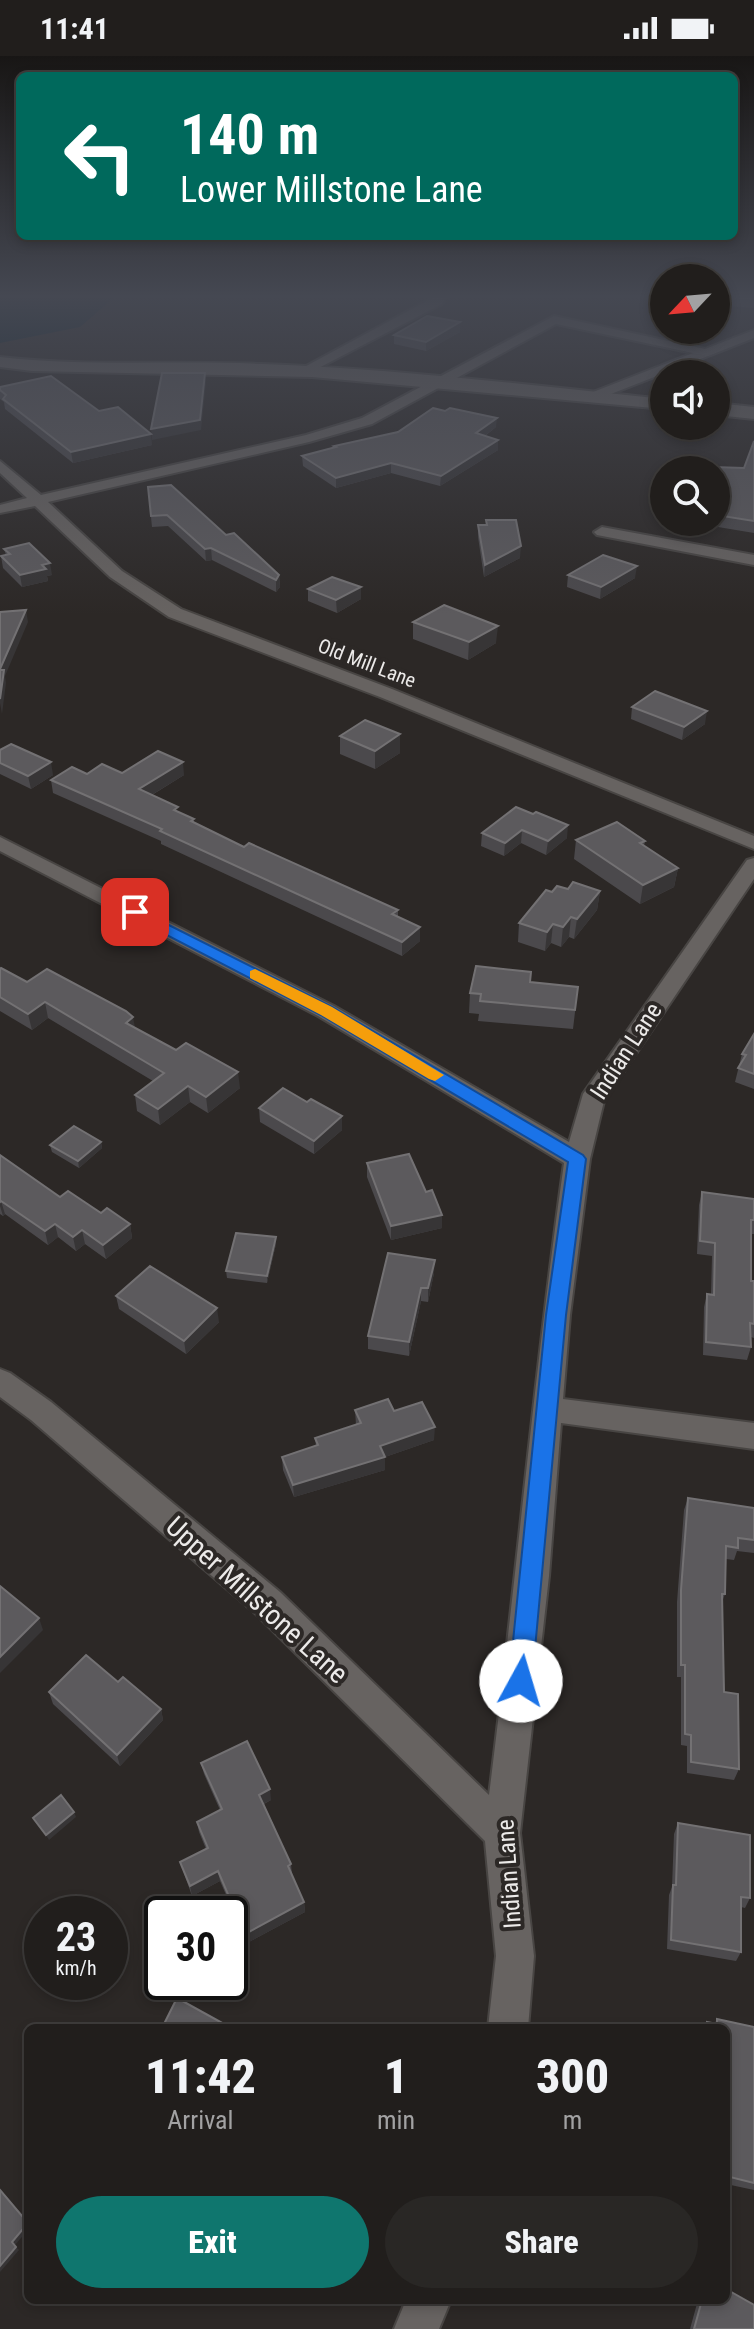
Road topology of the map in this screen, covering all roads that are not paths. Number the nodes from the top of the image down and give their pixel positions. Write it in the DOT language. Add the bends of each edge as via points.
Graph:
graph roads {
  1 [pos="404,403"];
  2 [pos="730,410"];
  3 [pos="754,413"];
  4 [pos="0,465"];
  5 [pos="38,498"];
  6 [pos="0,509"];
  7 [pos="602,532"];
  8 [pos="754,560"];
  9 [pos="0,843"];
  10 [pos="754,843"];
  11 [pos="754,864"];
  12 [pos="577,1159"];
  13 [pos="0,1381"];
  14 [pos="547,1409"];
  15 [pos="754,1436"];
  16 [pos="502,1833"];
  17 [pos="508,2024"];
  18 [pos="427,2304"];
  19 [pos="416,2329"];
  1 -- 5 [label="street" via="352,426"];
  2 -- 3 [label="street"];
  4 -- 5 [label="street, Old Mill Lane"];
  5 -- 6 [label="street"];
  5 -- 10 [label="street, Old Mill Lane" via="116,574 175,613"];
  7 -- 8 [label="street"];
  9 -- 12 [label="street" via="326,1011"];
  11 -- 12 [label="street, Indian Lane" via="592,1100"];
  12 -- 14 [label="street, Indian Lane"];
  13 -- 16 [label="street, Upper Millstone Lane" via="268,1603"];
  14 -- 15 [label="street"];
  14 -- 16 [label="street, Indian Lane"];
  16 -- 17 [label="street, Indian Lane" via="515,1956"];
  18 -- 19 [label="street"];
}
